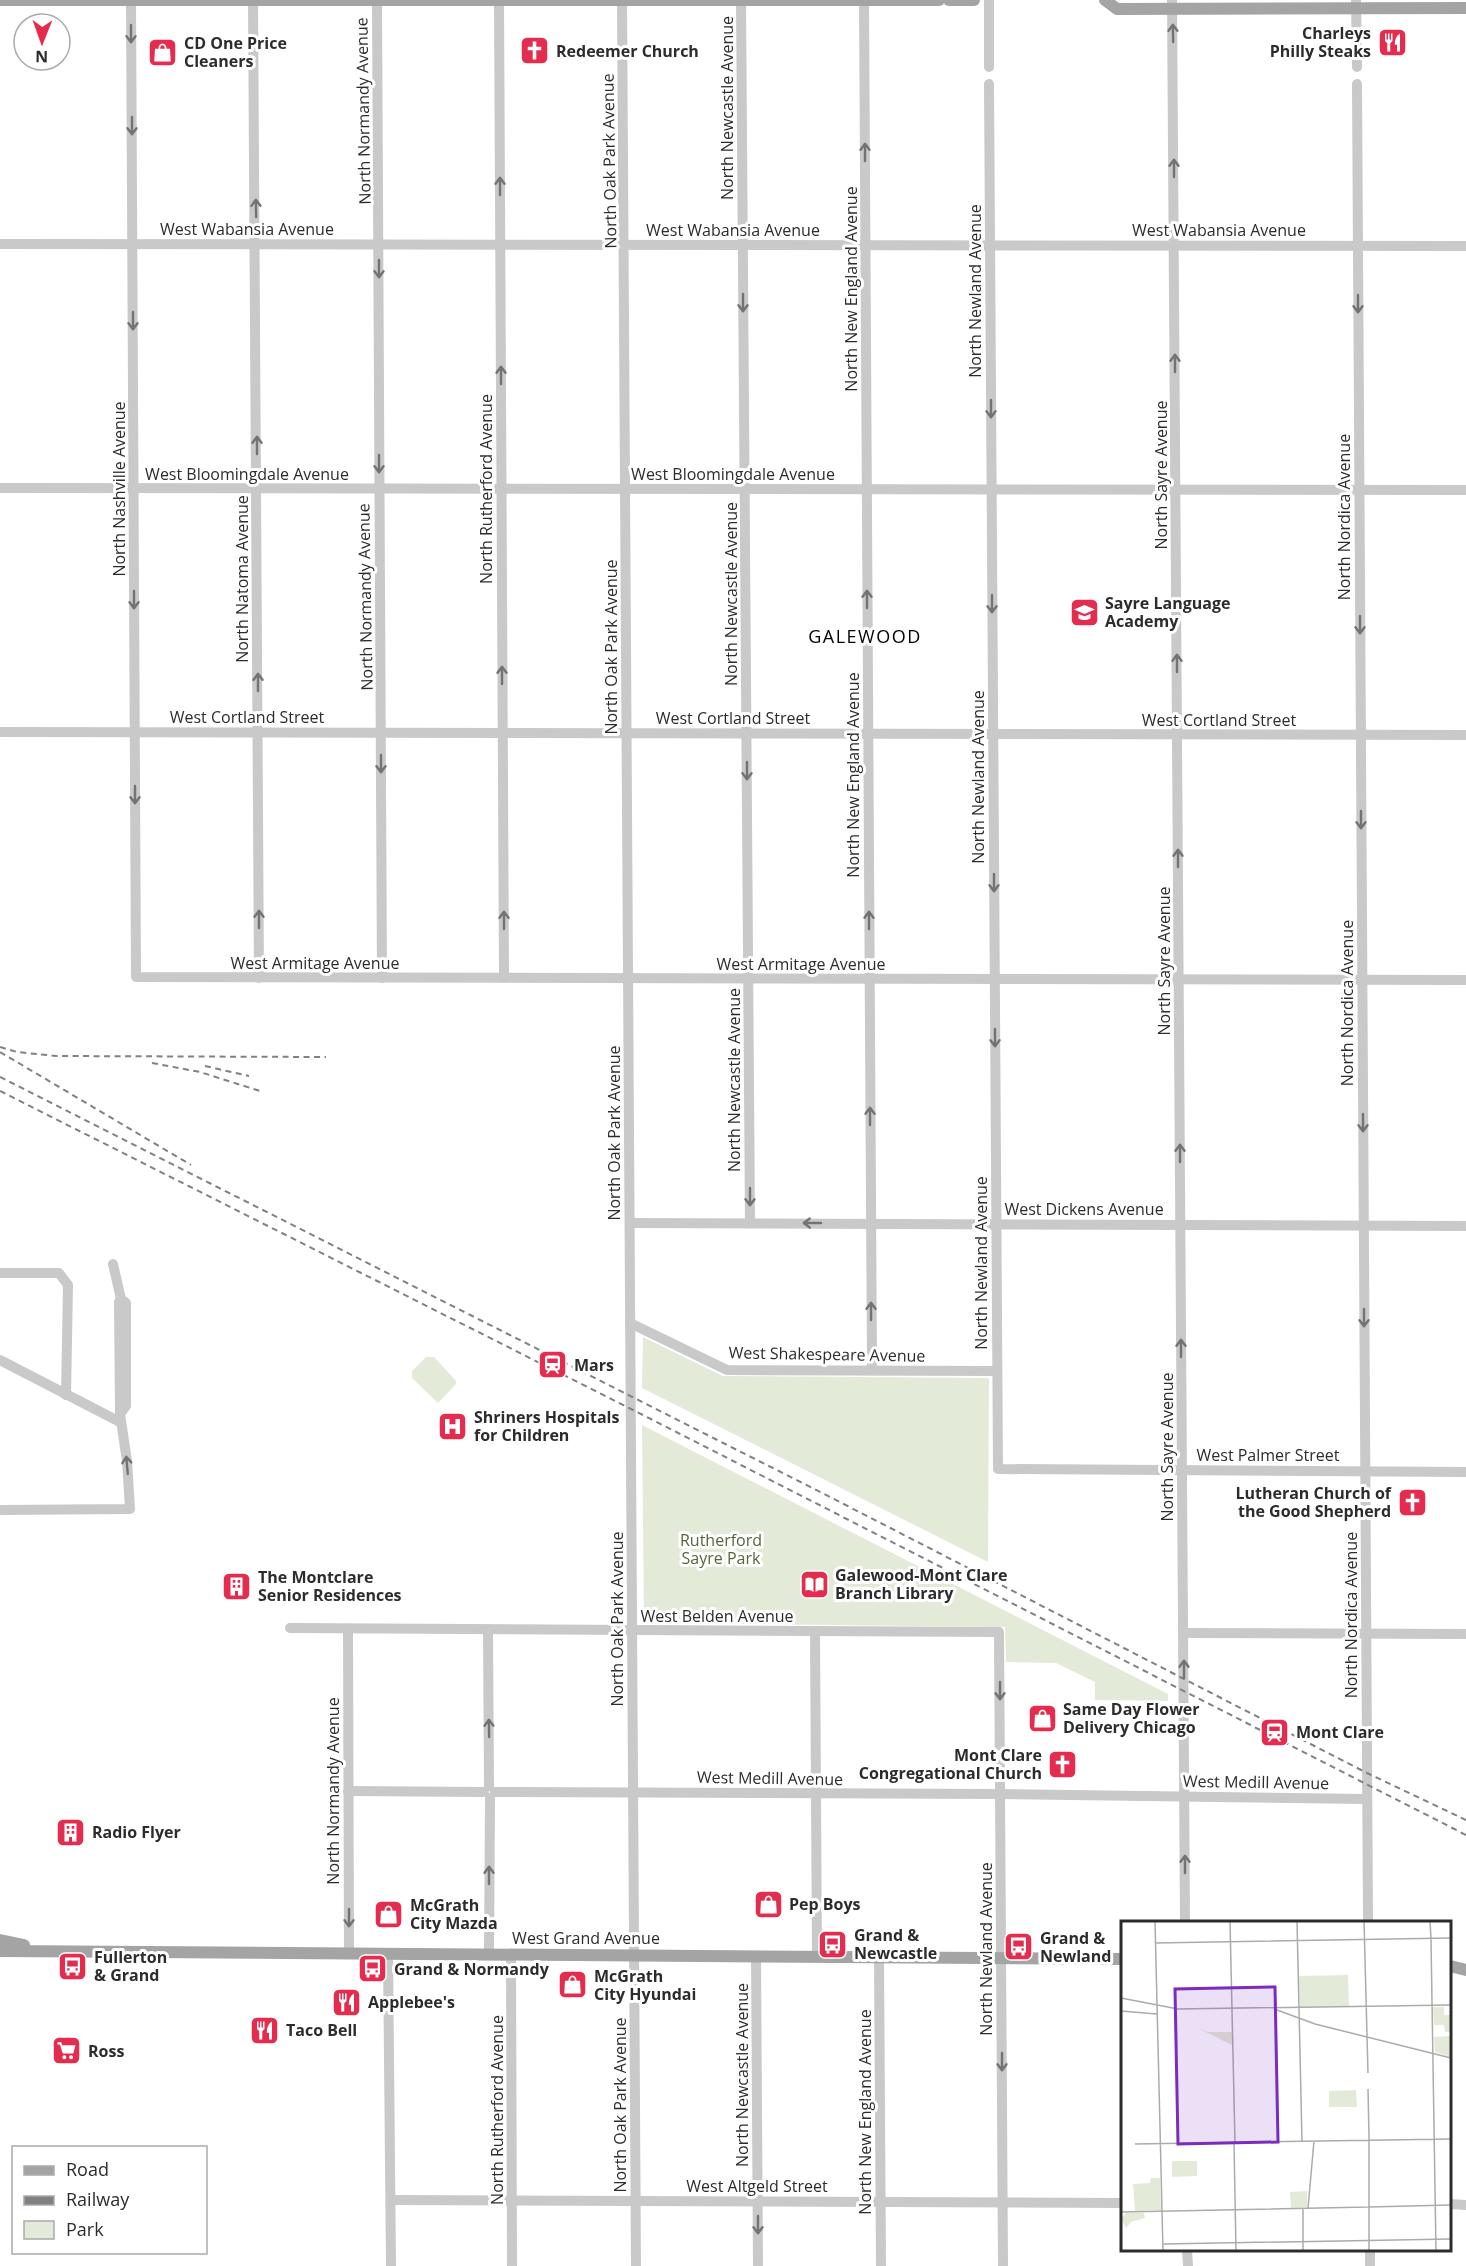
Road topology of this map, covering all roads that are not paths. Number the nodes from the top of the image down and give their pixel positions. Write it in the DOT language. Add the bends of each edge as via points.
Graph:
graph roads {
  1 [pos="0,0"];
  2 [pos="18,0"];
  3 [pos="131,0"];
  4 [pos="163,0"];
  5 [pos="254,0"];
  6 [pos="285,0"];
  7 [pos="377,0"];
  8 [pos="406,0"];
  9 [pos="499,0"];
  10 [pos="527,0"];
  11 [pos="622,0"];
  12 [pos="649,0"];
  13 [pos="741,0"];
  14 [pos="798,0"];
  15 [pos="864,0"];
  16 [pos="939,0"];
  17 [pos="949,0"];
  18 [pos="974,0"];
  19 [pos="989,0"];
  20 [pos="1105,0"];
  21 [pos="1172,4"];
  22 [pos="1262,4"];
  23 [pos="1356,4"];
  24 [pos="1412,4"];
  25 [pos="1466,8"];
  26 [pos="989,67"];
  27 [pos="1357,67"];
  28 [pos="989,84"];
  29 [pos="1357,84"];
  30 [pos="0,244"];
  31 [pos="133,244"];
  32 [pos="256,244"];
  33 [pos="379,244"];
  34 [pos="500,244"];
  35 [pos="625,245"];
  36 [pos="743,245"];
  37 [pos="866,245"];
  38 [pos="990,245"];
  39 [pos="1174,245"];
  40 [pos="1357,246"];
  41 [pos="1466,246"];
  42 [pos="0,488"];
  43 [pos="134,488"];
  44 [pos="257,489"];
  45 [pos="379,489"];
  46 [pos="501,489"];
  47 [pos="625,489"];
  48 [pos="745,489"];
  49 [pos="867,489"];
  50 [pos="991,490"];
  51 [pos="1176,490"];
  52 [pos="1359,490"];
  53 [pos="1466,490"];
  54 [pos="0,732"];
  55 [pos="135,732"];
  56 [pos="258,732"];
  57 [pos="381,732"];
  58 [pos="502,733"];
  59 [pos="627,733"];
  60 [pos="746,733"];
  61 [pos="868,734"];
  62 [pos="993,734"];
  63 [pos="1177,735"];
  64 [pos="1360,735"];
  65 [pos="1466,735"];
  66 [pos="136,977"];
  67 [pos="259,978"];
  68 [pos="382,978"];
  69 [pos="504,978"];
  70 [pos="628,978"];
  71 [pos="748,979"];
  72 [pos="869,979"];
  73 [pos="994,979"];
  74 [pos="1179,980"];
  75 [pos="1362,980"];
  76 [pos="1466,980"];
  77 [pos="630,1223"];
  78 [pos="750,1223"];
  79 [pos="871,1223"];
  80 [pos="996,1224"];
  81 [pos="1181,1224"];
  82 [pos="1364,1225"];
  83 [pos="1466,1226"];
  84 [pos="113,1264"];
  85 [pos="0,1273"];
  86 [pos="630,1323"];
  87 [pos="0,1360"];
  88 [pos="872,1370"];
  89 [pos="997,1371"];
  90 [pos="66,1395"];
  91 [pos="120,1418"];
  92 [pos="998,1469"];
  93 [pos="1182,1470"];
  94 [pos="1365,1471"];
  95 [pos="1466,1472"];
  96 [pos="0,1510"];
  97 [pos="290,1628"];
  98 [pos="348,1629"];
  99 [pos="488,1629"];
  100 [pos="632,1630"];
  101 [pos="815,1631"];
  102 [pos="999,1632"];
  103 [pos="1183,1632"];
  104 [pos="1366,1634"];
  105 [pos="1466,1634"];
  106 [pos="348,1791"];
  107 [pos="633,1791"];
  108 [pos="490,1792"];
  109 [pos="816,1794"];
  110 [pos="1000,1794"];
  111 [pos="1184,1796"];
  112 [pos="1367,1799"];
  113 [pos="1185,1921"];
  114 [pos="1368,1921"];
  115 [pos="0,1940"];
  116 [pos="0,1951"];
  117 [pos="49,1951"];
  118 [pos="349,1953"];
  119 [pos="388,1953"];
  120 [pos="489,1954"];
  121 [pos="511,1954"];
  122 [pos="634,1955"];
  123 [pos="756,1956"];
  124 [pos="817,1957"];
  125 [pos="879,1957"];
  126 [pos="1001,1958"];
  127 [pos="1121,1959"];
  128 [pos="1451,1966"];
  129 [pos="1466,1970"];
  130 [pos="391,2200"];
  131 [pos="512,2200"];
  132 [pos="635,2201"];
  133 [pos="758,2201"];
  134 [pos="880,2202"];
  135 [pos="1003,2202"];
  136 [pos="1121,2203"];
  137 [pos="1451,2204"];
  138 [pos="1466,2205"];
  139 [pos="1187,2251"];
  140 [pos="391,2266"];
  141 [pos="512,2266"];
  142 [pos="636,2266"];
  143 [pos="758,2266"];
  144 [pos="881,2266"];
  145 [pos="1003,2266"];
  146 [pos="1188,2266"];
  1 -- 2 [label="main road"];
  2 -- 3 [label="main road"];
  3 -- 4 [label="main road"];
  3 -- 31 [label="street, North Nashville Avenue, one-way"];
  4 -- 5 [label="main road"];
  5 -- 6 [label="main road"];
  32 -- 5 [label="street, North Natoma Avenue, one-way"];
  6 -- 7 [label="main road"];
  7 -- 8 [label="main road"];
  7 -- 33 [label="street, North Normandy Avenue"];
  8 -- 9 [label="main road"];
  9 -- 10 [label="main road"];
  34 -- 9 [label="street, North Rutherford Avenue, one-way"];
  10 -- 11 [label="main road"];
  11 -- 12 [label="main road"];
  11 -- 35 [label="street, North Oak Park Avenue"];
  12 -- 13 [label="main road"];
  13 -- 14 [label="main road"];
  13 -- 36 [label="street, North Newcastle Avenue"];
  14 -- 15 [label="main road"];
  15 -- 16 [label="main road"];
  37 -- 15 [label="street, North New England Avenue, one-way"];
  17 -- 18 [label="main road"];
  19 -- 26 [label="street"];
  20 -- 21 [label="main road" via="1117,9"];
  21 -- 22 [label="main road"];
  39 -- 21 [label="street, North Sayre Avenue, one-way"];
  22 -- 23 [label="main road"];
  23 -- 24 [label="main road"];
  23 -- 27 [label="street"];
  24 -- 25 [label="main road"];
  28 -- 38 [label="street, North Newland Avenue"];
  29 -- 40 [label="street, North Nordica Avenue"];
  30 -- 31 [label="street, West Wabansia Avenue"];
  31 -- 32 [label="street, West Wabansia Avenue"];
  31 -- 43 [label="street, North Nashville Avenue, one-way"];
  32 -- 33 [label="street, West Wabansia Avenue"];
  44 -- 32 [label="street, North Natoma Avenue, one-way"];
  33 -- 34 [label="street, West Wabansia Avenue"];
  33 -- 45 [label="street, North Normandy Avenue, one-way"];
  34 -- 35 [label="street, West Wabansia Avenue"];
  46 -- 34 [label="street, North Rutherford Avenue, one-way"];
  35 -- 36 [label="street, West Wabansia Avenue"];
  35 -- 47 [label="street, North Oak Park Avenue"];
  36 -- 37 [label="street, West Wabansia Avenue"];
  36 -- 48 [label="street, North Newcastle Avenue, one-way"];
  37 -- 38 [label="street, West Wabansia Avenue"];
  37 -- 49 [label="street, North New England Avenue"];
  38 -- 39 [label="street, West Wabansia Avenue"];
  38 -- 50 [label="street, North Newland Avenue, one-way"];
  39 -- 40 [label="street, West Wabansia Avenue"];
  51 -- 39 [label="street, North Sayre Avenue, one-way"];
  40 -- 41 [label="street, West Wabansia Avenue"];
  40 -- 52 [label="street, North Nordica Avenue, one-way"];
  42 -- 43 [label="street, West Bloomingdale Avenue"];
  43 -- 44 [label="street, West Bloomingdale Avenue"];
  43 -- 55 [label="street, North Nashville Avenue, one-way"];
  44 -- 45 [label="street, West Bloomingdale Avenue"];
  56 -- 44 [label="street, North Natoma Avenue, one-way"];
  45 -- 46 [label="street, West Bloomingdale Avenue"];
  45 -- 57 [label="street, North Normandy Avenue"];
  46 -- 47 [label="street, West Bloomingdale Avenue"];
  58 -- 46 [label="street, North Rutherford Avenue, one-way"];
  47 -- 48 [label="street, West Bloomingdale Avenue"];
  47 -- 59 [label="street, North Oak Park Avenue"];
  48 -- 49 [label="street, West Bloomingdale Avenue"];
  48 -- 60 [label="street, North Newcastle Avenue"];
  49 -- 50 [label="street, West Bloomingdale Avenue"];
  61 -- 49 [label="street, North New England Avenue, one-way"];
  50 -- 51 [label="street, West Bloomingdale Avenue"];
  50 -- 62 [label="street, North Newland Avenue, one-way"];
  51 -- 52 [label="street, West Bloomingdale Avenue"];
  63 -- 51 [label="street, North Sayre Avenue, one-way"];
  52 -- 53 [label="street, West Bloomingdale Avenue"];
  52 -- 64 [label="street, North Nordica Avenue, one-way"];
  54 -- 55 [label="street, West Cortland Street"];
  55 -- 56 [label="street, West Cortland Street"];
  55 -- 66 [label="street, North Nashville Avenue, one-way"];
  56 -- 57 [label="street, West Cortland Street"];
  67 -- 56 [label="street, North Natoma Avenue, one-way"];
  57 -- 58 [label="street, West Cortland Street"];
  57 -- 68 [label="street, North Normandy Avenue, one-way"];
  58 -- 59 [label="street, West Cortland Street"];
  69 -- 58 [label="street, North Rutherford Avenue, one-way"];
  59 -- 60 [label="street, West Cortland Street"];
  59 -- 70 [label="street, North Oak Park Avenue"];
  60 -- 61 [label="street, West Cortland Street"];
  60 -- 71 [label="street, North Newcastle Avenue, one-way"];
  61 -- 62 [label="street, West Cortland Street"];
  72 -- 61 [label="street, North New England Avenue, one-way"];
  62 -- 63 [label="street, West Cortland Street"];
  62 -- 73 [label="street, North Newland Avenue, one-way"];
  63 -- 64 [label="street, West Cortland Street"];
  74 -- 63 [label="street, North Sayre Avenue, one-way"];
  64 -- 65 [label="street, West Cortland Street"];
  64 -- 75 [label="street, North Nordica Avenue, one-way"];
  66 -- 67 [label="street, West Armitage Avenue"];
  67 -- 68 [label="street, West Armitage Avenue"];
  68 -- 69 [label="street, West Armitage Avenue"];
  69 -- 70 [label="street, West Armitage Avenue"];
  70 -- 71 [label="street, West Armitage Avenue"];
  70 -- 77 [label="street, North Oak Park Avenue"];
  71 -- 72 [label="street, West Armitage Avenue"];
  71 -- 78 [label="street, North Newcastle Avenue, one-way"];
  72 -- 73 [label="street, West Armitage Avenue"];
  79 -- 72 [label="street, North New England Avenue, one-way"];
  73 -- 74 [label="street, West Armitage Avenue"];
  73 -- 80 [label="street, North Newland Avenue, one-way"];
  74 -- 75 [label="street, West Armitage Avenue"];
  81 -- 74 [label="street, North Sayre Avenue, one-way"];
  75 -- 76 [label="street, West Armitage Avenue"];
  75 -- 82 [label="street, North Nordica Avenue, one-way"];
  77 -- 78 [label="street, West Dickens Avenue"];
  77 -- 86 [label="street, North Oak Park Avenue"];
  79 -- 78 [label="street, West Dickens Avenue, one-way"];
  79 -- 80 [label="street, West Dickens Avenue"];
  88 -- 79 [label="street, North New England Avenue, one-way"];
  80 -- 81 [label="street, West Dickens Avenue"];
  80 -- 89 [label="street, North Newland Avenue"];
  81 -- 82 [label="street, West Dickens Avenue"];
  93 -- 81 [label="street, North Sayre Avenue, one-way"];
  82 -- 83 [label="street, West Dickens Avenue"];
  82 -- 94 [label="street, North Nordica Avenue, one-way"];
  84 -- 91 [label="street" via="121,1299"];
  85 -- 90 [label="street" via="59,1273 68,1285"];
  86 -- 88 [label="street, West Shakespeare Avenue" via="727,1370"];
  86 -- 100 [label="street, North Oak Park Avenue"];
  87 -- 90 [label="street"];
  88 -- 89 [label="street, West Shakespeare Avenue"];
  89 -- 92 [label="street, North Newland Avenue"];
  90 -- 91 [label="street"];
  96 -- 91 [label="street, one-way" via="130,1509"];
  92 -- 93 [label="street, West Palmer Street"];
  93 -- 94 [label="street, West Palmer Street"];
  93 -- 103 [label="street, North Sayre Avenue"];
  94 -- 95 [label="street, West Palmer Street"];
  94 -- 104 [label="street, North Nordica Avenue"];
  97 -- 98 [label="street, West Belden Avenue"];
  98 -- 99 [label="street, West Belden Avenue"];
  98 -- 106 [label="street, North Normandy Avenue"];
  99 -- 100 [label="street, West Belden Avenue"];
  108 -- 99 [label="street, one-way"];
  100 -- 101 [label="street, West Belden Avenue"];
  100 -- 107 [label="street, North Oak Park Avenue"];
  101 -- 102 [label="street, West Belden Avenue"];
  101 -- 109 [label="street"];
  102 -- 110 [label="street, North Newland Avenue, one-way"];
  103 -- 104 [label="street"];
  111 -- 103 [label="street, North Sayre Avenue, one-way"];
  104 -- 105 [label="street"];
  104 -- 112 [label="street, North Nordica Avenue"];
  106 -- 108 [label="street, West Medill Avenue"];
  106 -- 118 [label="street, North Normandy Avenue, one-way"];
  107 -- 108 [label="street, West Medill Avenue"];
  107 -- 109 [label="street, West Medill Avenue"];
  107 -- 122 [label="street, North Oak Park Avenue"];
  120 -- 108 [label="street, one-way"];
  109 -- 110 [label="street, West Medill Avenue"];
  109 -- 124 [label="street"];
  110 -- 111 [label="street, West Medill Avenue"];
  110 -- 126 [label="street, North Newland Avenue"];
  111 -- 112 [label="street, West Medill Avenue"];
  113 -- 111 [label="street, North Sayre Avenue, one-way"];
  112 -- 114 [label="street, North Nordica Avenue"];
  115 -- 117 [label="main road, West Grand Avenue"];
  116 -- 117 [label="main road, West Grand Avenue"];
  117 -- 118 [label="main road, West Grand Avenue"];
  118 -- 119 [label="main road, West Grand Avenue"];
  119 -- 120 [label="main road, West Grand Avenue"];
  119 -- 130 [label="street"];
  120 -- 121 [label="main road, West Grand Avenue"];
  121 -- 122 [label="main road, West Grand Avenue"];
  121 -- 131 [label="street, North Rutherford Avenue"];
  122 -- 123 [label="main road, West Grand Avenue"];
  122 -- 132 [label="street, North Oak Park Avenue"];
  123 -- 124 [label="main road, West Grand Avenue"];
  123 -- 133 [label="street, North Newcastle Avenue"];
  124 -- 125 [label="main road, West Grand Avenue"];
  125 -- 126 [label="main road, West Grand Avenue"];
  125 -- 134 [label="street, North New England Avenue"];
  126 -- 127 [label="main road, West Grand Avenue"];
  126 -- 135 [label="street, North Newland Avenue, one-way"];
  128 -- 129 [label="main road"];
  130 -- 131 [label="street, West Altgeld Street"];
  130 -- 140 [label="street"];
  131 -- 132 [label="street, West Altgeld Street"];
  131 -- 141 [label="street, North Rutherford Avenue"];
  132 -- 133 [label="street, West Altgeld Street"];
  132 -- 142 [label="street, North Oak Park Avenue"];
  133 -- 134 [label="street, West Altgeld Street"];
  133 -- 143 [label="street, North Newcastle Avenue, one-way"];
  134 -- 135 [label="street, West Altgeld Street"];
  134 -- 144 [label="street, North New England Avenue"];
  135 -- 136 [label="street, West Altgeld Street"];
  135 -- 145 [label="street, North Newland Avenue"];
  137 -- 138 [label="street"];
  139 -- 146 [label="street"];
}
